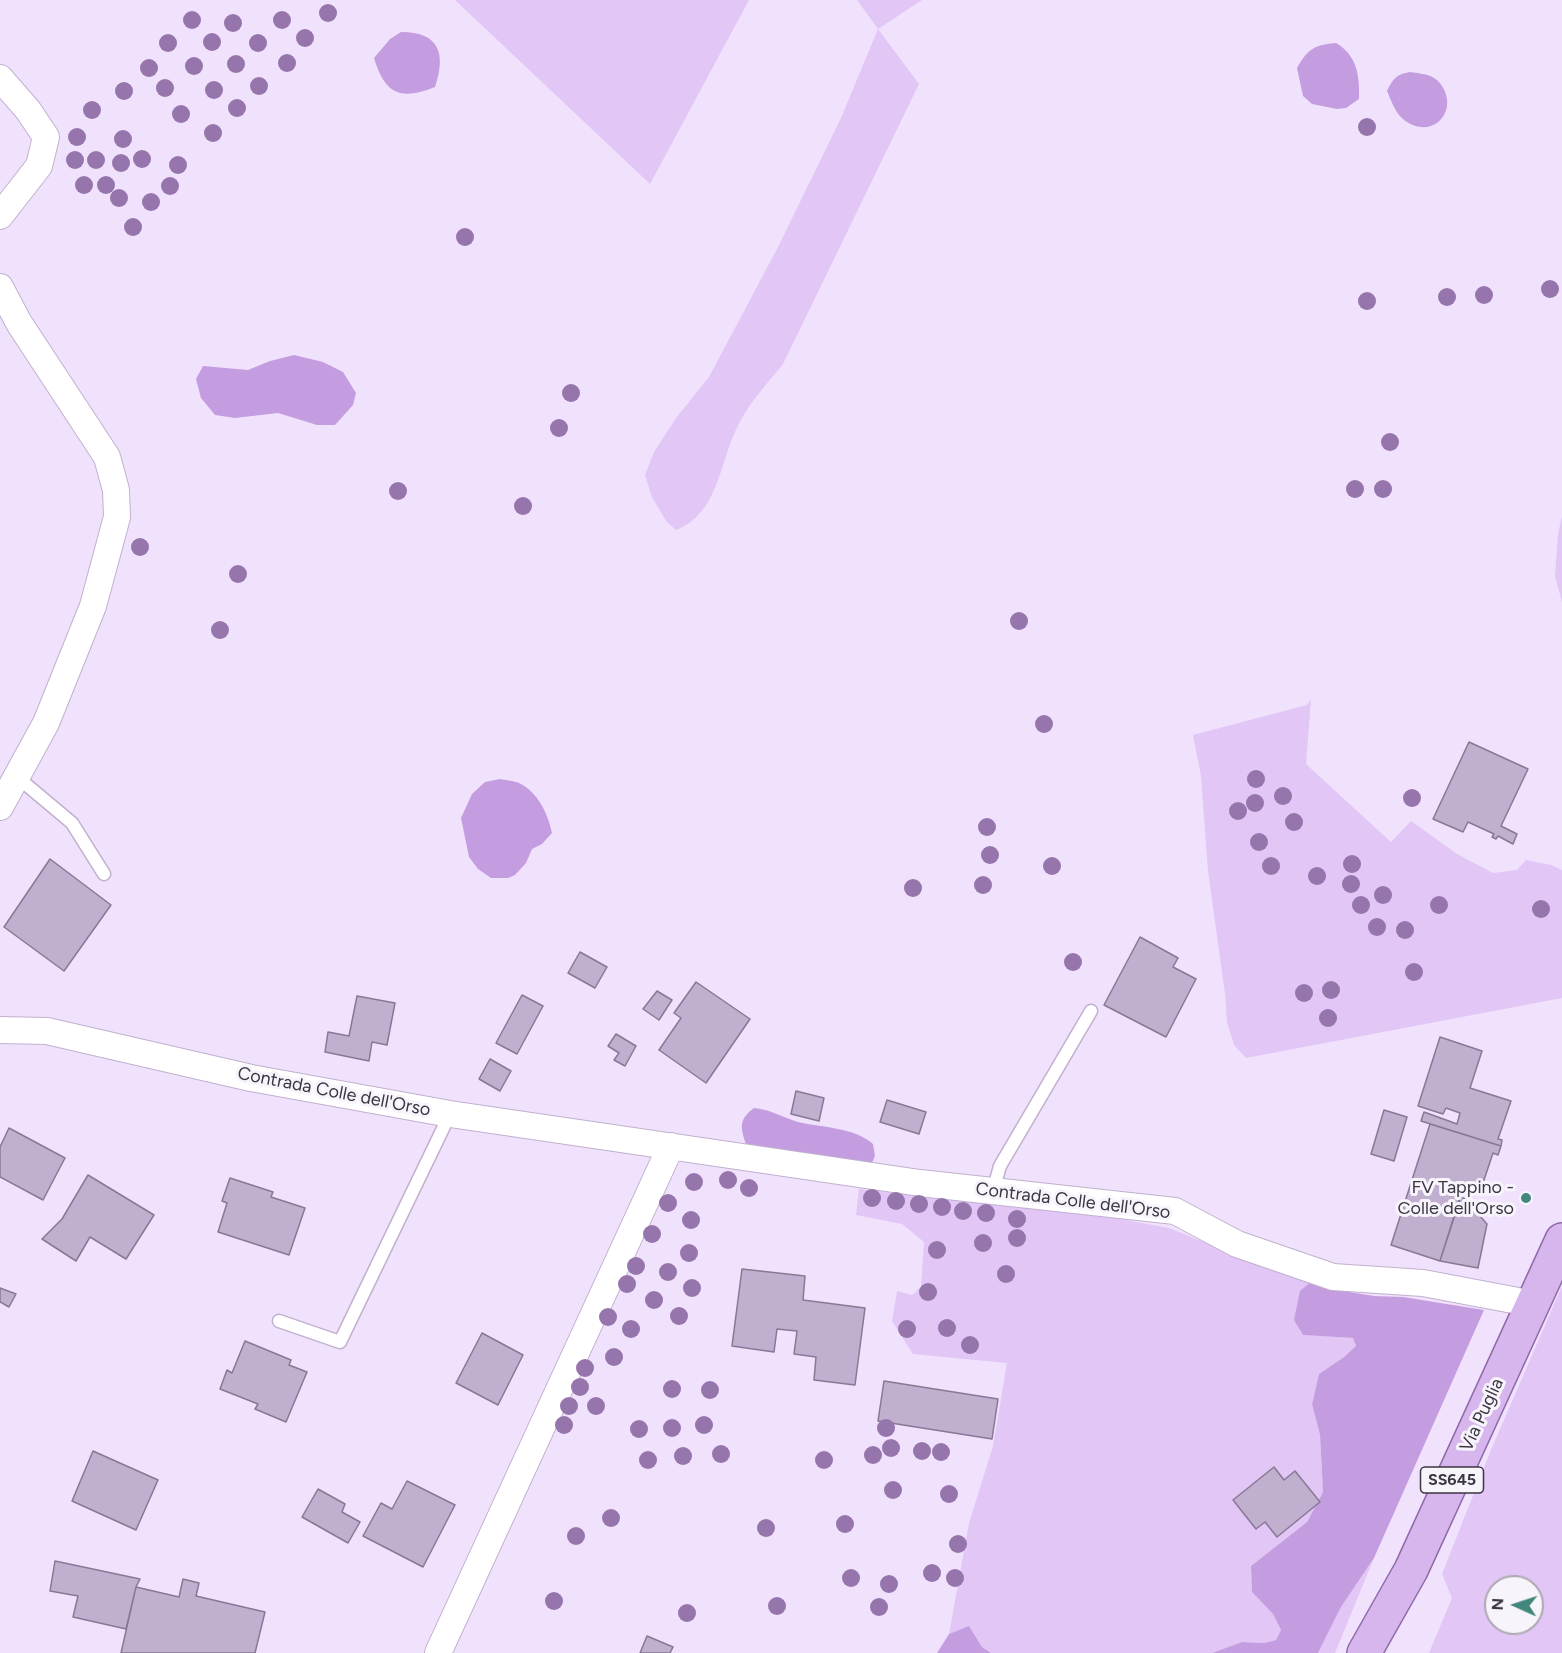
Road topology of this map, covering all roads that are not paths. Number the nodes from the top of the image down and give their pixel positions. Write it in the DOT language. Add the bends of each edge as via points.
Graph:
graph roads {
  1 [pos="0,78"];
  2 [pos="0,216"];
  3 [pos="0,287"];
  4 [pos="16,776"];
  5 [pos="0,807"];
  6 [pos="104,874"];
  7 [pos="1092,1011"];
  8 [pos="0,1030"];
  9 [pos="450,1114"];
  10 [pos="671,1146"];
  11 [pos="993,1191"];
  12 [pos="1562,1240"];
  13 [pos="1534,1304"];
  14 [pos="279,1321"];
  15 [pos="438,1653"];
  16 [pos="1364,1653"];
  1 -- 2 [label="street" via="46,137 39,166"];
  3 -- 4 [label="street" via="106,457 117,499 117,517 93,606 46,723"];
  4 -- 5 [label="street"];
  4 -- 6 [label="lane" via="72,823"];
  7 -- 11 [label="lane" via="1000,1166"];
  8 -- 9 [label="street, Contrada Colle dell'Orso" via="47,1031 251,1078"];
  9 -- 10 [label="street, Contrada Colle dell'Orso"];
  9 -- 14 [label="lane" via="340,1342"];
  10 -- 11 [label="street, Contrada Colle dell'Orso"];
  10 -- 15 [label="street"];
  11 -- 13 [label="street, Contrada Colle dell'Orso" via="1175,1211 1237,1244 1333,1277 1423,1283"];
  12 -- 13 [label="main road, SS645"];
  13 -- 16 [label="main road, Via Puglia / SS645" via="1411,1570"];
}
